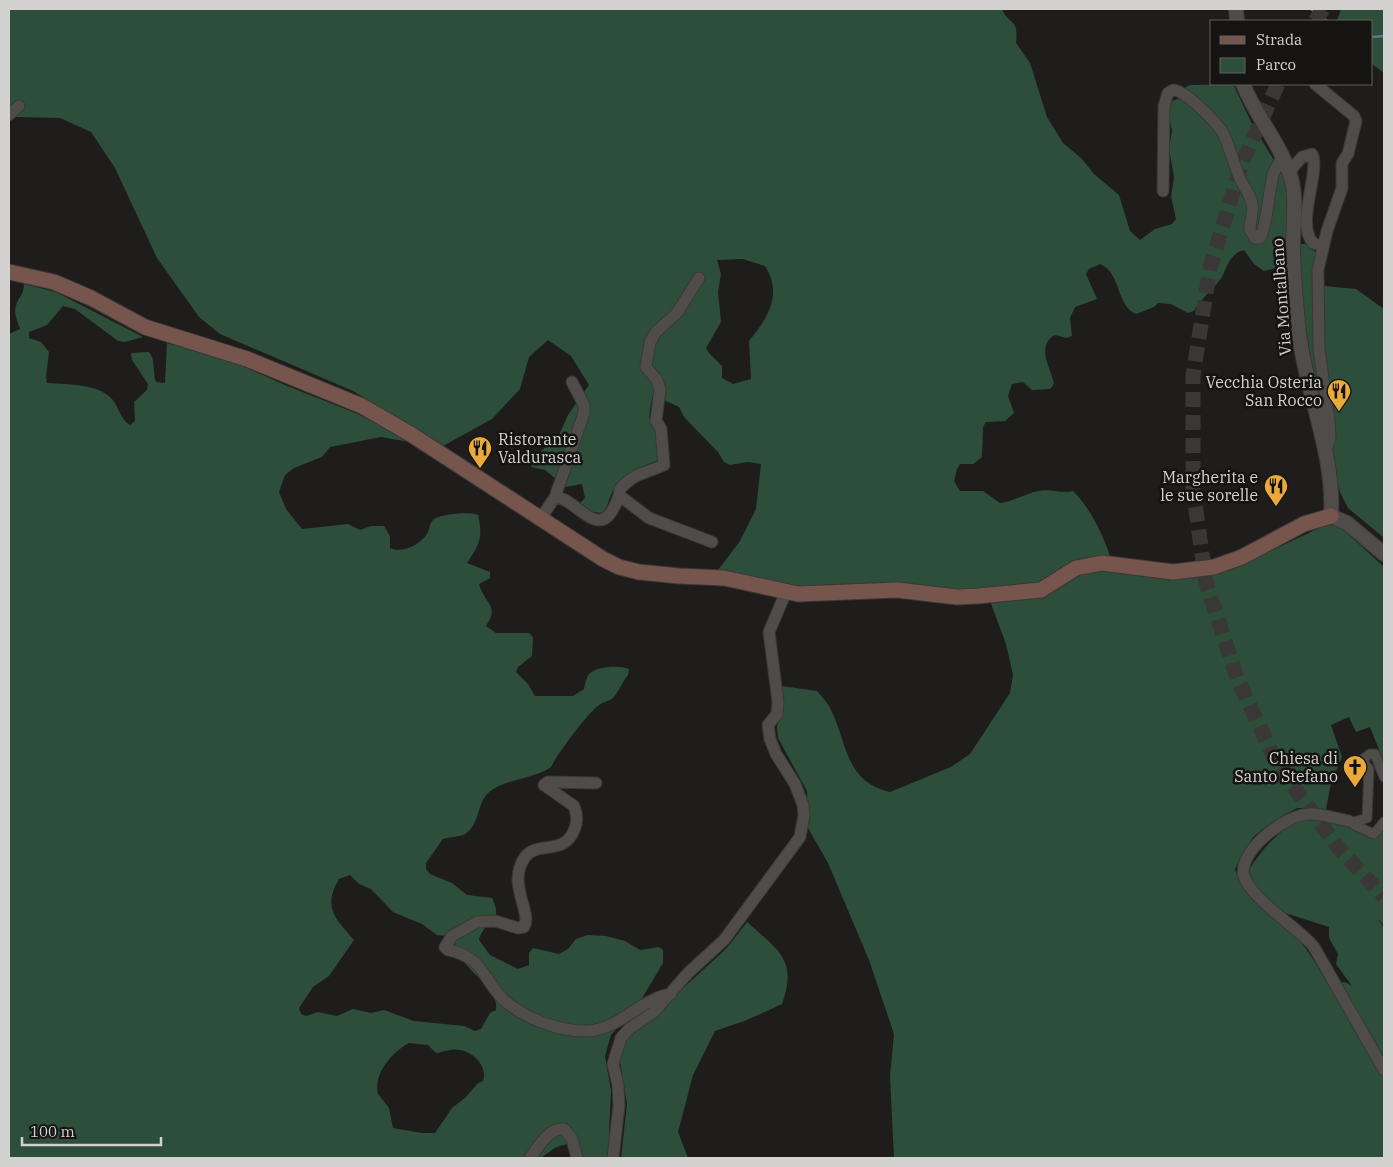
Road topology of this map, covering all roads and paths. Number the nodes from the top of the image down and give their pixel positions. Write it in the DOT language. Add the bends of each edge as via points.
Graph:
graph roads {
  1 [pos="1243,85"];
  2 [pos="1317,85"];
  3 [pos="19,106"];
  4 [pos="9,115"];
  5 [pos="1283,157"];
  6 [pos="1289,172"];
  7 [pos="1163,191"];
  8 [pos="1323,246"];
  9 [pos="9,272"];
  10 [pos="700,278"];
  11 [pos="572,382"];
  12 [pos="1325,453"];
  13 [pos="620,496"];
  14 [pos="555,497"];
  15 [pos="1331,516"];
  16 [pos="541,518"];
  17 [pos="712,542"];
  18 [pos="1384,554"];
  19 [pos="786,592"];
  20 [pos="1384,777"];
  21 [pos="596,782"];
  22 [pos="1349,821"];
  23 [pos="1384,822"];
  24 [pos="671,994"];
  25 [pos="1384,1070"];
  26 [pos="530,1158"];
  27 [pos="577,1158"];
  28 [pos="613,1158"];
  1 -- 5 [label="street, Via Montalbano"];
  2 -- 8 [label="street" via="1356,121 1348,154 1342,163 1342,188"];
  3 -- 4 [label="street"];
  5 -- 6 [label="street, Via Montalbano"];
  5 -- 7 [label="street" via="1274,172 1264,232 1262,237 1255,238 1250,230 1252,200 1237,172 1224,136 1194,102 1173,90 1168,93 1164,106"];
  6 -- 8 [label="street" via="1302,157 1312,154 1308,234 1313,243"];
  6 -- 12 [label="street, Via Montalbano" via="1301,352"];
  8 -- 12 [label="street" via="1317,284 1319,349 1330,421 1330,438"];
  9 -- 16 [label="main road" via="54,282 92,298 145,328 247,359 362,406 412,434"];
  10 -- 13 [label="street" via="678,313 652,336 646,362 647,370 660,389 656,421 661,430 664,465 635,476 620,489"];
  11 -- 14 [label="street" via="584,405 584,413"];
  12 -- 15 [label="street, Via Montalbano"];
  13 -- 14 [label="street" via="610,515 601,520 582,514 572,502"];
  13 -- 17 [label="street" via="649,518"];
  14 -- 16 [label="street"];
  15 -- 18 [label="street" via="1347,523"];
  15 -- 19 [label="main road" via="1304,524 1228,563 1188,571 1157,571 1102,563 1076,568 1041,590 957,597 897,590 817,594"];
  16 -- 19 [label="main road" via="620,567 679,576 724,578"];
  19 -- 24 [label="street" via="769,632 778,702 777,714 768,725 776,754 795,784 803,805 800,837 724,940 688,973"];
  20 -- 23 [label="street" via="1375,754 1362,760 1369,769 1367,818 1354,822 1354,825 1374,834"];
  21 -- 24 [label="street" via="548,782 544,785 574,806 577,823 564,844 527,854 518,867 518,884 526,918 524,927 495,921 477,922 452,936 445,947 477,963 503,998 526,1015 563,1028 590,1031 611,1025 658,997"];
  22 -- 25 [label="street" via="1311,814 1286,822 1261,840 1248,857 1243,873 1255,892 1314,946"];
  24 -- 28 [label="street" via="654,1012 629,1029 615,1050 613,1064 619,1105"];
  26 -- 27 [label="street" via="548,1134 564,1129 572,1139"];
}
